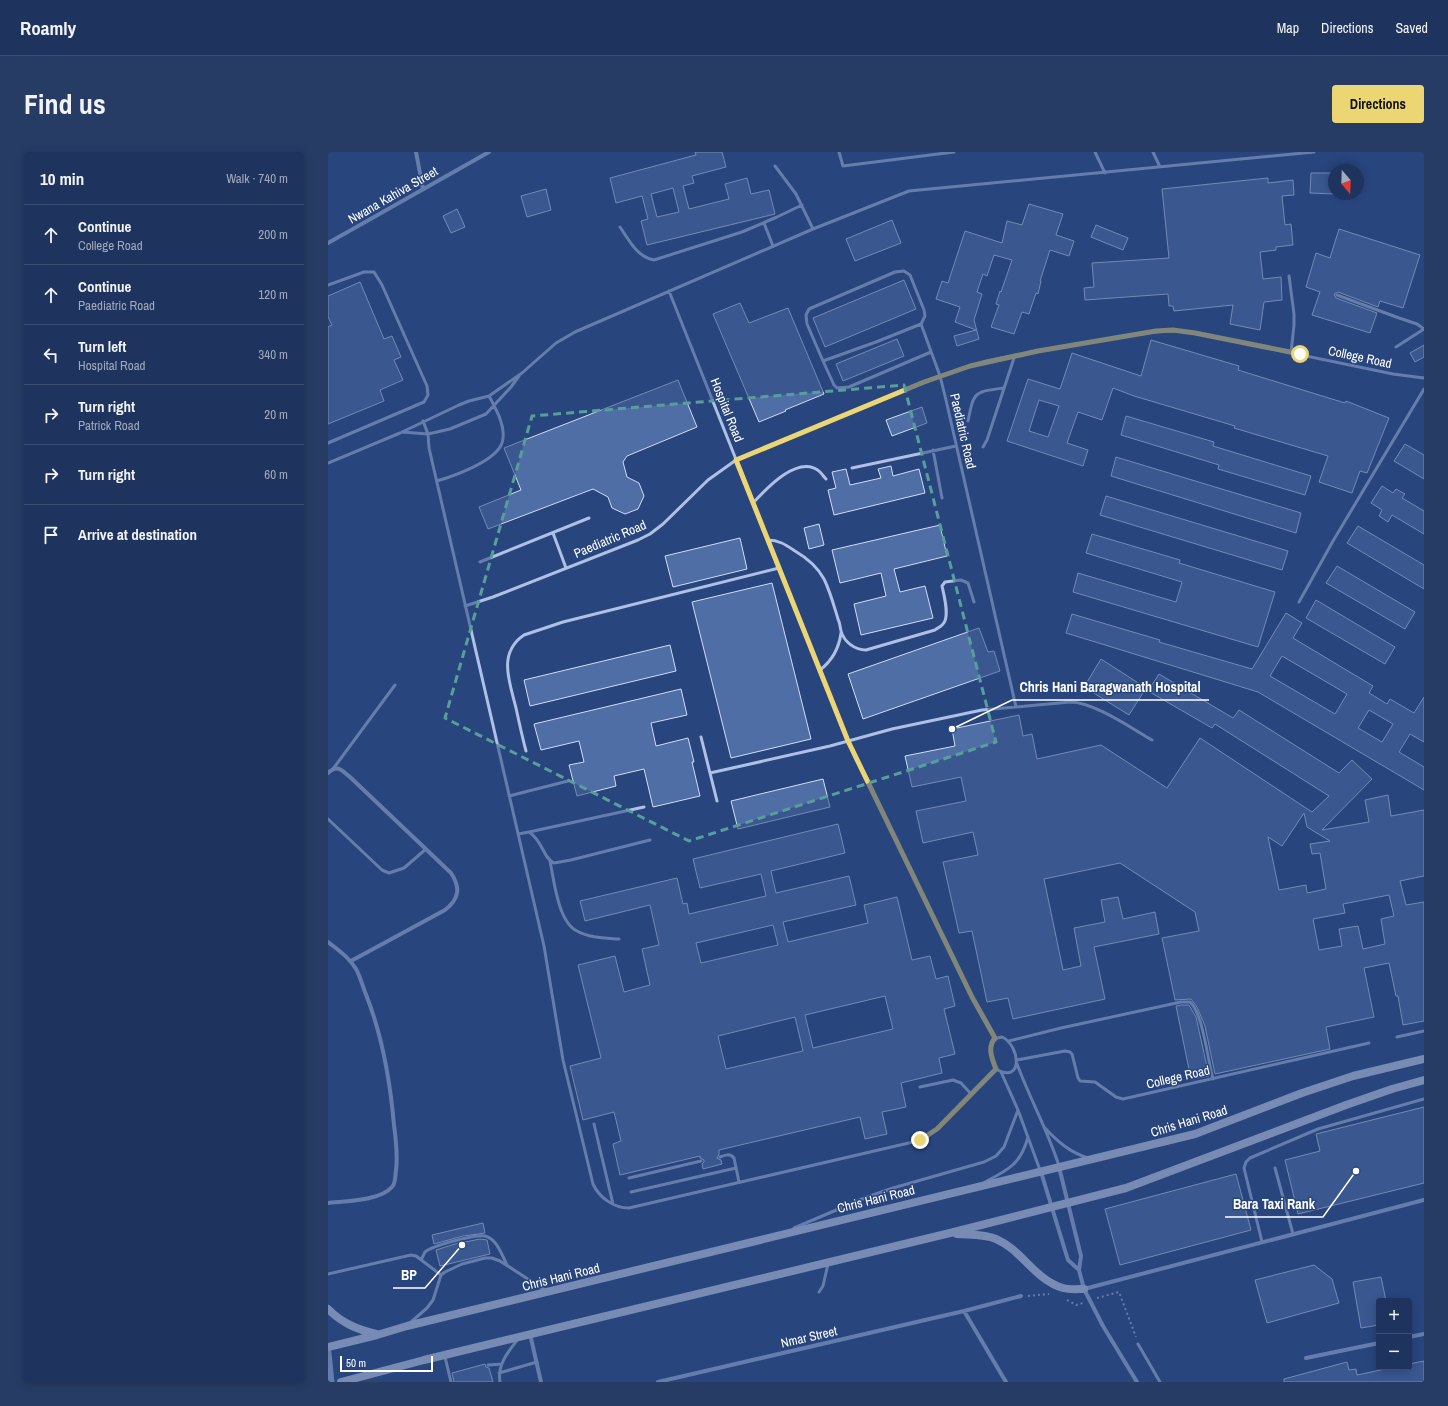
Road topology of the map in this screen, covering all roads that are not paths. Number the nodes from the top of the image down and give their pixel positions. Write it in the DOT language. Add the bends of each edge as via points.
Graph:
graph roads {
  1 [pos="416,152"];
  2 [pos="489,152"];
  3 [pos="839,152"];
  4 [pos="954,152"];
  5 [pos="1095,152"];
  6 [pos="1153,152"];
  7 [pos="1314,152"];
  8 [pos="775,166"];
  9 [pos="1160,167"];
  10 [pos="1105,172"];
  11 [pos="423,189"];
  12 [pos="802,205"];
  13 [pos="764,223"];
  14 [pos="620,227"];
  15 [pos="813,229"];
  16 [pos="328,244"];
  17 [pos="773,246"];
  18 [pos="1289,276"];
  19 [pos="328,285"];
  20 [pos="668,291"];
  21 [pos="1337,295"];
  22 [pos="921,324"];
  23 [pos="1424,329"];
  24 [pos="1396,347"];
  25 [pos="931,352"];
  26 [pos="1291,352"];
  27 [pos="1015,355"];
  28 [pos="823,361"];
  29 [pos="522,373"];
  30 [pos="940,376"];
  31 [pos="1424,378"];
  32 [pos="1004,388"];
  33 [pos="1424,389"];
  34 [pos="489,396"];
  35 [pos="494,405"];
  36 [pos="423,421"];
  37 [pos="968,421"];
  38 [pos="400,433"];
  39 [pos="428,434"];
  40 [pos="328,443"];
  41 [pos="956,446"];
  42 [pos="984,447"];
  43 [pos="933,450"];
  44 [pos="736,460"];
  45 [pos="328,462"];
  46 [pos="852,468"];
  47 [pos="826,479"];
  48 [pos="437,482"];
  49 [pos="942,498"];
  50 [pos="753,503"];
  51 [pos="589,518"];
  52 [pos="553,533"];
  53 [pos="768,540"];
  54 [pos="480,562"];
  55 [pos="566,568"];
  56 [pos="779,568"];
  57 [pos="974,602"];
  58 [pos="1299,602"];
  59 [pos="465,606"];
  60 [pos="841,633"];
  61 [pos="820,670"];
  62 [pos="395,685"];
  63 [pos="1016,707"];
  64 [pos="701,737"];
  65 [pos="1152,740"];
  66 [pos="848,741"];
  67 [pos="526,751"];
  68 [pos="333,769"];
  69 [pos="328,773"];
  70 [pos="710,773"];
  71 [pos="568,781"];
  72 [pos="508,796"];
  73 [pos="718,801"];
  74 [pos="644,807"];
  75 [pos="328,819"];
  76 [pos="530,832"];
  77 [pos="518,834"];
  78 [pos="650,840"];
  79 [pos="426,849"];
  80 [pos="550,861"];
  81 [pos="619,939"];
  82 [pos="328,942"];
  83 [pos="351,961"];
  84 [pos="1424,1031"];
  85 [pos="1398,1037"];
  86 [pos="995,1038"];
  87 [pos="1009,1041"];
  88 [pos="1369,1043"];
  89 [pos="1424,1059"];
  90 [pos="1017,1062"];
  91 [pos="996,1069"];
  92 [pos="1001,1072"];
  93 [pos="1213,1079"];
  94 [pos="1424,1080"];
  95 [pos="920,1087"];
  96 [pos="971,1094"];
  97 [pos="1424,1099"];
  98 [pos="1018,1110"];
  99 [pos="594,1124"];
  100 [pos="1042,1124"];
  101 [pos="1028,1136"];
  102 [pos="720,1156"];
  103 [pos="1093,1159"];
  104 [pos="701,1161"];
  105 [pos="1059,1167"];
  106 [pos="736,1168"];
  107 [pos="1275,1168"];
  108 [pos="1041,1172"];
  109 [pos="629,1178"];
  110 [pos="739,1182"];
  111 [pos="972,1188"];
  112 [pos="631,1192"];
  113 [pos="1424,1200"];
  114 [pos="328,1203"];
  115 [pos="1068,1203"];
  116 [pos="613,1204"];
  117 [pos="1051,1207"];
  118 [pos="950,1233"];
  119 [pos="1293,1234"];
  120 [pos="775,1236"];
  121 [pos="1262,1242"];
  122 [pos="421,1260"];
  123 [pos="829,1262"];
  124 [pos="508,1266"];
  125 [pos="1079,1270"];
  126 [pos="328,1274"];
  127 [pos="442,1275"];
  128 [pos="1084,1289"];
  129 [pos="549,1292"];
  130 [pos="819,1292"];
  131 [pos="1021,1296"];
  132 [pos="328,1308"];
  133 [pos="964,1311"];
  134 [pos="407,1326"];
  135 [pos="530,1334"];
  136 [pos="1424,1334"];
  137 [pos="378,1335"];
  138 [pos="1412,1336"];
  139 [pos="520,1337"];
  140 [pos="1138,1344"];
  141 [pos="1376,1344"];
  142 [pos="328,1347"];
  143 [pos="328,1353"];
  144 [pos="444,1355"];
  145 [pos="1306,1358"];
  146 [pos="537,1362"];
  147 [pos="502,1364"];
  148 [pos="488,1365"];
  149 [pos="376,1372"];
  150 [pos="500,1373"];
  151 [pos="331,1382"];
  152 [pos="341,1382"];
  153 [pos="364,1382"];
  154 [pos="451,1382"];
  155 [pos="500,1382"];
  156 [pos="542,1382"];
  157 [pos="658,1382"];
  158 [pos="1006,1382"];
  159 [pos="1137,1382"];
  160 [pos="1160,1382"];
  1 -- 11 [label="street"];
  2 -- 11 [label="street, Nwana Kahiva Street"];
  3 -- 4 [label="lane" via="843,166"];
  5 -- 10 [label="lane"];
  6 -- 9 [label="lane"];
  7 -- 9 [label="lane"];
  8 -- 12 [label="lane"];
  9 -- 10 [label="lane"];
  10 -- 15 [label="lane" via="909,192"];
  11 -- 16 [label="street, Nwana Kahiva Street"];
  12 -- 13 [label="lane"];
  12 -- 15 [label="lane"];
  13 -- 14 [label="lane" via="654,260 640,254"];
  13 -- 17 [label="lane"];
  15 -- 17 [label="lane"];
  17 -- 20 [label="lane"];
  18 -- 26 [label="lane" via="1294,314"];
  19 -- 40 [label="lane" via="364,272 374,272 382,285 428,395 424,402"];
  20 -- 29 [label="lane" via="556,342"];
  20 -- 44 [label="lane, Hospital Road"];
  21 -- 23 [label="lane" via="1417,324"];
  22 -- 25 [label="lane"];
  22 -- 28 [label="lane"];
  22 -- 28 [label="lane" via="925,316 924,310 910,274 904,271 895,272 809,309 806,315 807,324"];
  23 -- 24 [label="lane"];
  25 -- 28 [label="lane" via="843,388 834,385"];
  25 -- 30 [label="lane"];
  26 -- 27 [label="lane, College Road" via="1173,330"];
  26 -- 31 [label="lane, College Road" via="1393,374"];
  27 -- 30 [label="lane, College Road"];
  27 -- 32 [label="lane"];
  29 -- 34 [label="lane"];
  29 -- 35 [label="lane"];
  30 -- 41 [label="lane, Paediatric Road"];
  30 -- 44 [label="lane, Paediatric Road"];
  32 -- 37 [label="lane" via="977,394 972,400"];
  32 -- 42 [label="lane"];
  33 -- 58 [label="lane"];
  34 -- 35 [label="lane"];
  34 -- 36 [label="lane" via="469,401"];
  35 -- 39 [label="lane" via="482,416 450,429"];
  35 -- 48 [label="lane" via="503,432 498,450 485,460"];
  36 -- 38 [label="lane"];
  36 -- 39 [label="lane"];
  38 -- 39 [label="lane"];
  38 -- 45 [label="lane"];
  39 -- 48 [label="lane"];
  41 -- 43 [label="lane"];
  41 -- 63 [label="lane, Paediatric Road"];
  43 -- 46 [label="lane"];
  43 -- 49 [label="lane"];
  44 -- 50 [label="lane, Hospital Road"];
  44 -- 55 [label="lane, Paediatric Road" via="708,480 650,534"];
  47 -- 50 [label="lane" via="820,471 812,468 804,467 791,471 769,485"];
  48 -- 59 [label="lane"];
  50 -- 53 [label="lane, Hospital Road"];
  51 -- 52 [label="lane"];
  52 -- 54 [label="lane"];
  52 -- 55 [label="lane"];
  53 -- 56 [label="lane, Hospital Road"];
  53 -- 60 [label="lane" via="784,544 820,572 828,589"];
  55 -- 59 [label="lane, Paediatric Road"];
  56 -- 61 [label="lane, Hospital Road"];
  56 -- 67 [label="lane" via="563,622 519,639 508,659 507,675"];
  57 -- 60 [label="lane" via="968,583 961,580 944,582 942,586 946,618 944,624 935,630 866,650 855,648"];
  59 -- 72 [label="lane"];
  60 -- 61 [label="lane" via="840,644 835,654"];
  61 -- 66 [label="lane, Hospital Road"];
  62 -- 68 [label="lane"];
  63 -- 65 [label="lane" via="1078,702 1097,709"];
  63 -- 66 [label="lane" via="968,713"];
  64 -- 70 [label="lane"];
  66 -- 70 [label="lane"];
  66 -- 86 [label="lane, Hospital Road" via="972,997"];
  68 -- 69 [label="street"];
  68 -- 79 [label="street" via="341,769"];
  70 -- 73 [label="lane"];
  71 -- 72 [label="lane"];
  72 -- 77 [label="lane"];
  74 -- 76 [label="lane"];
  75 -- 79 [label="lane" via="382,870 389,873 404,868"];
  76 -- 77 [label="lane"];
  76 -- 80 [label="lane" via="539,841"];
  77 -- 116 [label="lane" via="544,946 563,1060 593,1184 602,1197"];
  78 -- 80 [label="lane" via="562,862"];
  79 -- 83 [label="street" via="453,877 457,887 454,903"];
  80 -- 81 [label="lane" via="559,906 575,930 584,934"];
  82 -- 83 [label="street"];
  83 -- 114 [label="street" via="369,1000 387,1066 397,1157 394,1183 386,1192 359,1200"];
  84 -- 85 [label="lane"];
  86 -- 87 [label="lane" via="1002,1037"];
  86 -- 91 [label="lane" via="990,1051"];
  87 -- 90 [label="lane"];
  87 -- 93 [label="lane" via="1190,1002 1195,1007 1201,1026"];
  88 -- 93 [label="lane, College Road"];
  89 -- 103 [label="main road, Chris Hani Road" via="1302,1093 1195,1134"];
  90 -- 92 [label="lane" via="1011,1072"];
  90 -- 93 [label="lane, College Road" via="1070,1052 1080,1081 1091,1080 1120,1099"];
  90 -- 100 [label="lane"];
  91 -- 92 [label="lane"];
  91 -- 96 [label="lane"];
  92 -- 98 [label="lane"];
  94 -- 115 [label="main road" via="1346,1105 1126,1188"];
  95 -- 96 [label="lane" via="953,1080 961,1083"];
  96 -- 110 [label="lane" via="937,1129 920,1140"];
  97 -- 121 [label="lane" via="1318,1129 1250,1158 1244,1168"];
  98 -- 101 [label="lane"];
  98 -- 120 [label="lane" via="1004,1147 996,1156 984,1162 880,1193"];
  99 -- 116 [label="lane"];
  100 -- 103 [label="lane" via="1067,1149"];
  100 -- 105 [label="lane"];
  101 -- 108 [label="lane"];
  101 -- 111 [label="lane" via="1023,1153 1012,1167"];
  102 -- 106 [label="lane" via="732,1156"];
  103 -- 105 [label="main road, Chris Hani Road"];
  104 -- 109 [label="lane"];
  105 -- 108 [label="main road, Chris Hani Road"];
  105 -- 115 [label="street"];
  106 -- 110 [label="lane"];
  106 -- 112 [label="lane"];
  107 -- 119 [label="lane"];
  108 -- 111 [label="main road, Chris Hani Road"];
  108 -- 117 [label="street"];
  110 -- 116 [label="lane" via="629,1208"];
  111 -- 120 [label="main road, Chris Hani Road"];
  113 -- 119 [label="street"];
  115 -- 117 [label="main road"];
  115 -- 125 [label="street" via="1081,1256"];
  117 -- 118 [label="main road"];
  117 -- 125 [label="street" via="1068,1260"];
  118 -- 123 [label="main road"];
  118 -- 128 [label="main road" via="995,1238 1052,1283 1065,1288"];
  119 -- 121 [label="street"];
  120 -- 129 [label="main road, Chris Hani Road"];
  121 -- 128 [label="street"];
  122 -- 124 [label="lane" via="426,1252 440,1245 485,1236 495,1243"];
  122 -- 126 [label="lane" via="408,1255"];
  122 -- 127 [label="lane"];
  123 -- 130 [label="lane"];
  123 -- 135 [label="main road"];
  124 -- 127 [label="lane" via="492,1258 485,1258 454,1267"];
  124 -- 129 [label="lane"];
  125 -- 128 [label="street"];
  127 -- 134 [label="lane" via="433,1300"];
  128 -- 159 [label="street"];
  129 -- 134 [label="main road, Chris Hani Road"];
  131 -- 133 [label="street, Nmar Street"];
  132 -- 137 [label="main road" via="352,1327"];
  133 -- 157 [label="street, Nmar Street"];
  133 -- 158 [label="street"];
  134 -- 137 [label="main road, Chris Hani Road"];
  135 -- 139 [label="main road"];
  135 -- 146 [label="street"];
  136 -- 138 [label="street"];
  137 -- 142 [label="main road, Chris Hani Road"];
  139 -- 144 [label="main road"];
  139 -- 147 [label="lane"];
  140 -- 160 [label="lane"];
  141 -- 145 [label="street"];
  143 -- 151 [label="street"];
  144 -- 149 [label="main road"];
  144 -- 154 [label="lane"];
  146 -- 150 [label="lane"];
  146 -- 156 [label="street"];
  147 -- 148 [label="lane"];
  147 -- 150 [label="lane"];
  149 -- 152 [label="main road"];
  149 -- 153 [label="main road"];
  150 -- 155 [label="lane"];
}
